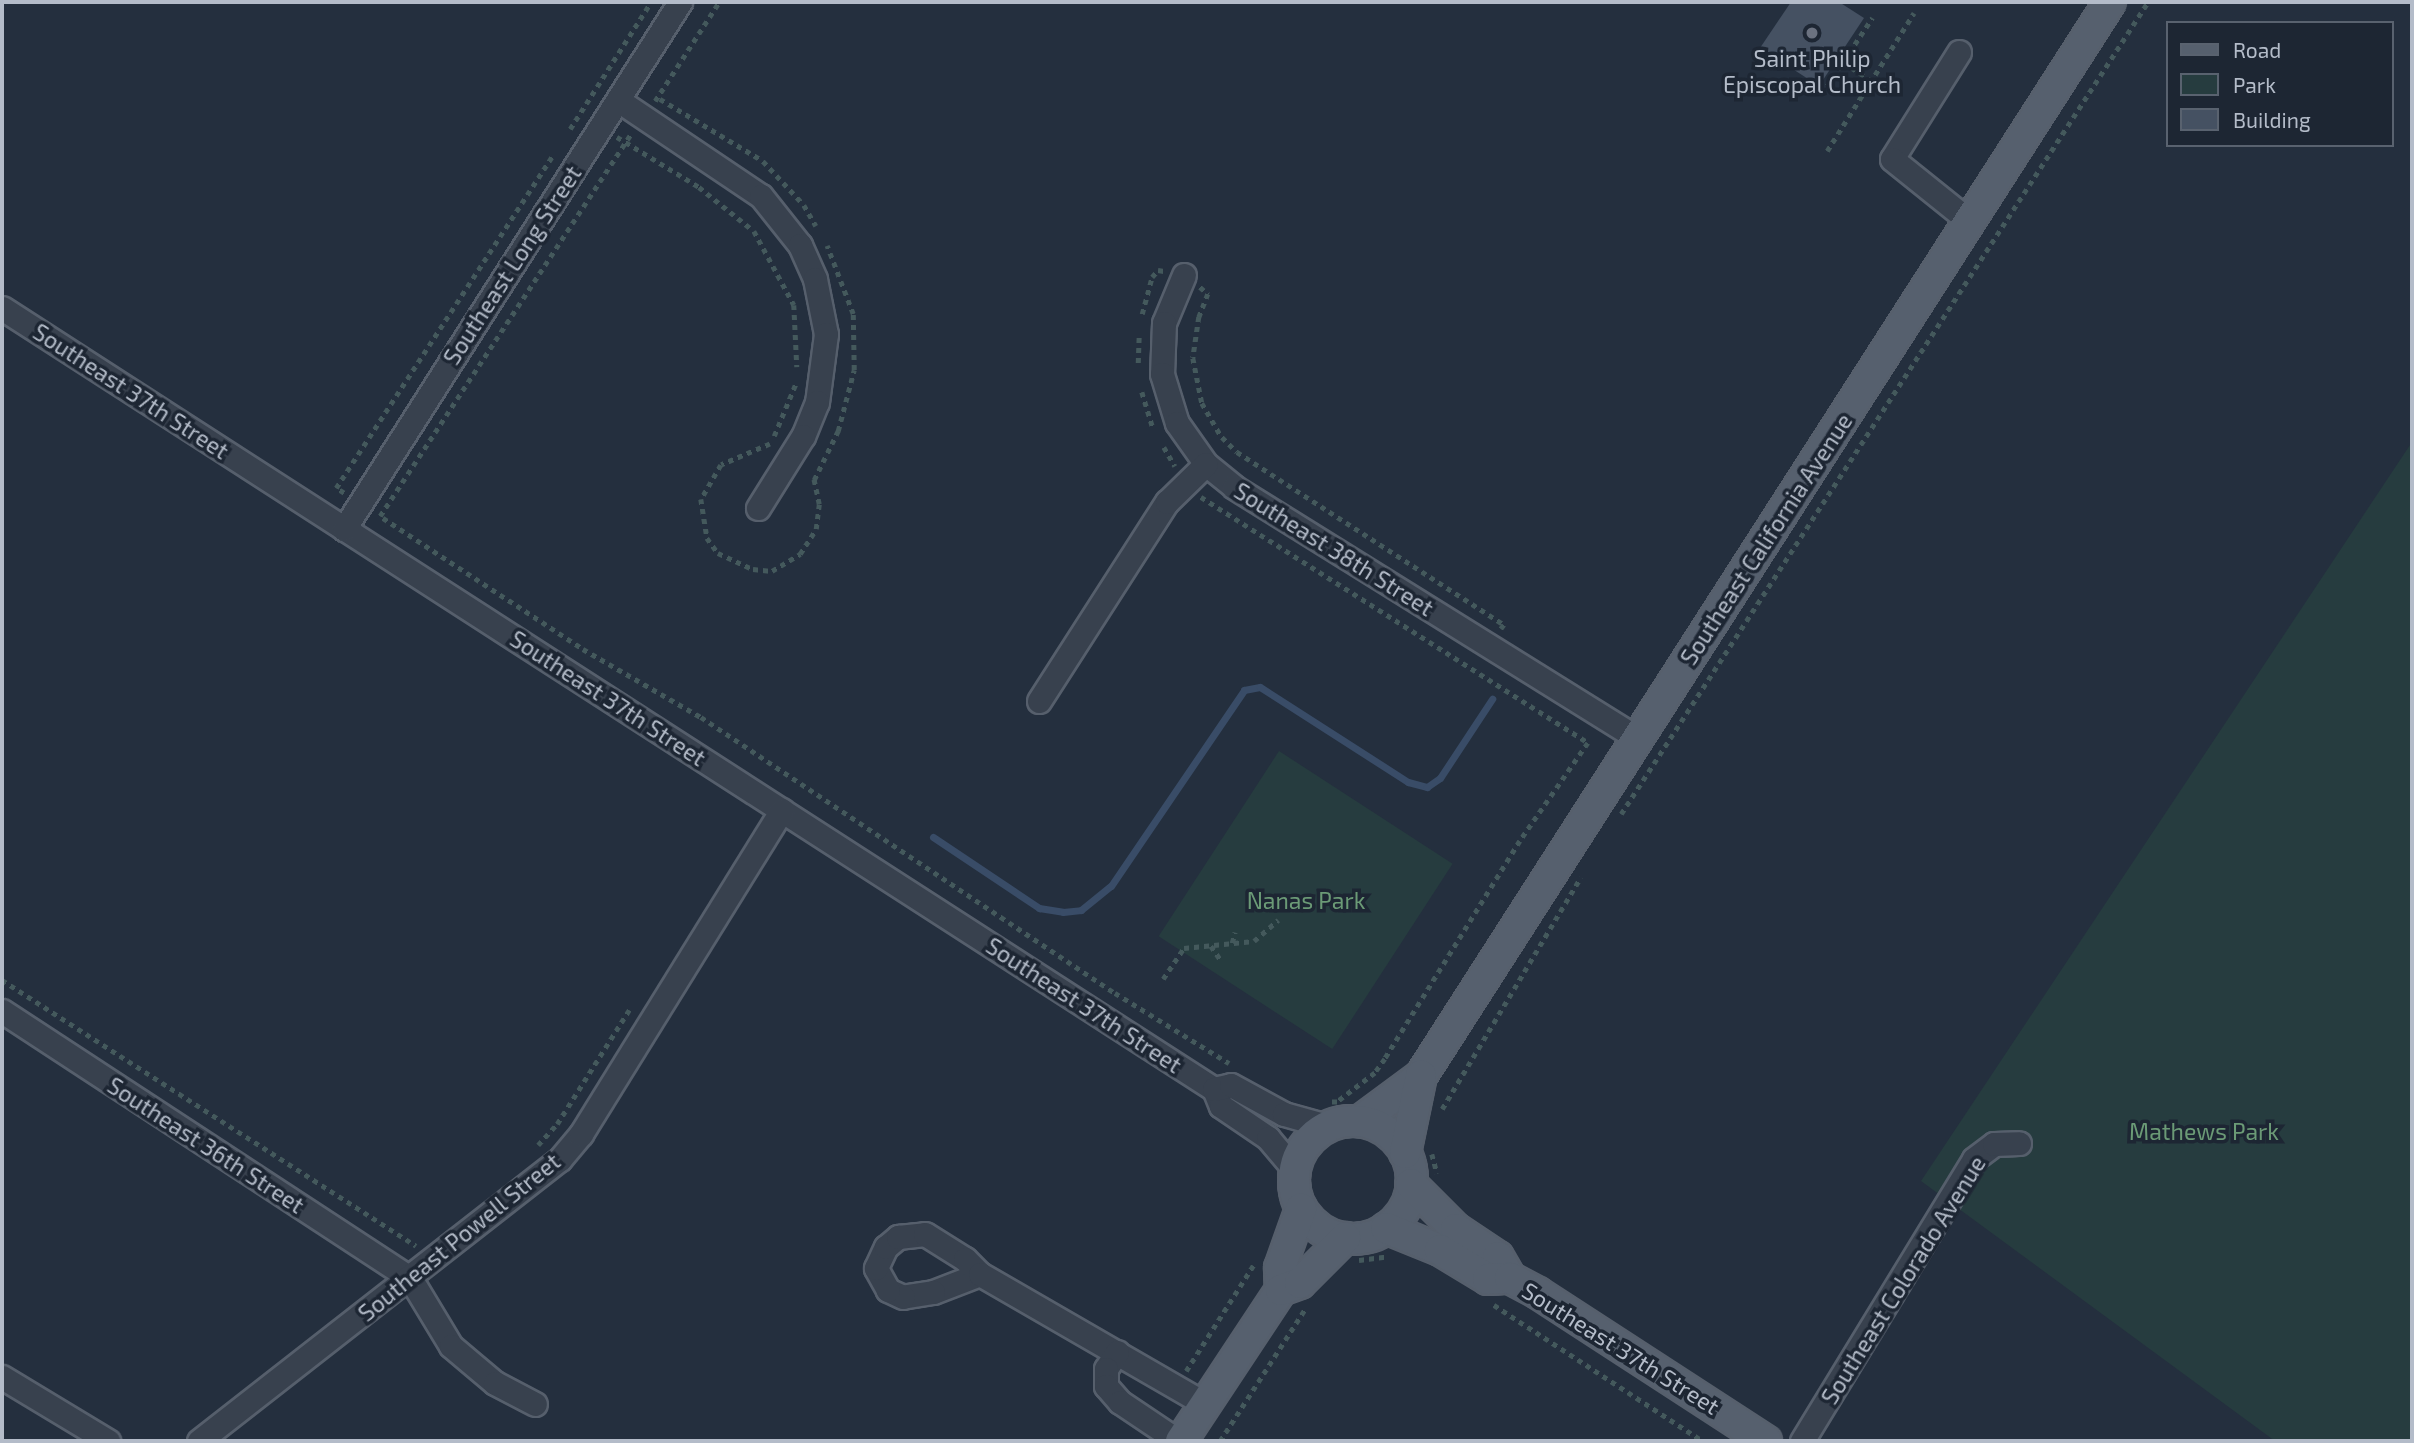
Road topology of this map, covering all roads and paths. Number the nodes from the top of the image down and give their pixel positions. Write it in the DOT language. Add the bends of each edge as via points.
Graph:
graph roads {
  1 [pos="651,2"];
  2 [pos="680,2"];
  3 [pos="719,2"];
  4 [pos="2110,2"];
  5 [pos="2148,2"];
  6 [pos="1914,13"];
  7 [pos="1872,18"];
  8 [pos="1959,52"];
  9 [pos="1843,62"];
  10 [pos="609,66"];
  11 [pos="631,79"];
  12 [pos="1869,79"];
  13 [pos="1878,85"];
  14 [pos="1827,86"];
  15 [pos="657,97"];
  16 [pos="618,100"];
  17 [pos="581,112"];
  18 [pos="644,116"];
  19 [pos="601,126"];
  20 [pos="562,140"];
  21 [pos="626,143"];
  22 [pos="556,150"];
  23 [pos="1827,151"];
  24 [pos="1969,220"];
  25 [pos="1184,275"];
  26 [pos="2,308"];
  27 [pos="1139,367"];
  28 [pos="1139,377"];
  29 [pos="1206,464"];
  30 [pos="1184,482"];
  31 [pos="360,503"];
  32 [pos="758,508"];
  33 [pos="383,518"];
  34 [pos="344,529"];
  35 [pos="1490,646"];
  36 [pos="1039,702"];
  37 [pos="1639,739"];
  38 [pos="782,771"];
  39 [pos="774,805"];
  40 [pos="1611,823"];
  41 [pos="1584,869"];
  42 [pos="1278,920"];
  43 [pos="1235,932"];
  44 [pos="1232,943"];
  45 [pos="1211,946"];
  46 [pos="1222,962"];
  47 [pos="1163,979"];
  48 [pos="2,980"];
  49 [pos="631,1007"];
  50 [pos="2,1011"];
  51 [pos="1237,1069"];
  52 [pos="1421,1076"];
  53 [pos="1214,1088"];
  54 [pos="1326,1114"];
  55 [pos="1439,1116"];
  56 [pos="1360,1121"];
  57 [pos="2019,1143"];
  58 [pos="534,1150"];
  59 [pos="1405,1153"];
  60 [pos="1294,1169"];
  61 [pos="1412,1184"];
  62 [pos="1301,1209"];
  63 [pos="425,1239"];
  64 [pos="1388,1242"];
  65 [pos="1350,1250"];
  66 [pos="1256,1262"];
  67 [pos="980,1274"];
  68 [pos="410,1278"];
  69 [pos="1510,1278"];
  70 [pos="1281,1290"];
  71 [pos="1313,1296"];
  72 [pos="1488,1302"];
  73 [pos="1117,1352"];
  74 [pos="2,1377"];
  75 [pos="1176,1386"];
  76 [pos="535,1404"];
  77 [pos="1205,1404"];
  78 [pos="108,1441"];
  79 [pos="199,1441"];
  80 [pos="1179,1441"];
  81 [pos="1220,1441"];
  82 [pos="1703,1441"];
  83 [pos="1766,1441"];
  84 [pos="1801,1441"];
  1 -- 10 [label="path"];
  2 -- 11 [label="street, Southeast Long Street"];
  3 -- 15 [label="path"];
  4 -- 24 [label="main road, Southeast California Avenue"];
  5 -- 40 [label="path" via="1630,807"];
  6 -- 12 [label="path"];
  7 -- 9 [label="path"];
  8 -- 24 [label="street" via="1892,159"];
  9 -- 12 [label="path"];
  9 -- 14 [label="path"];
  10 -- 11 [label="path"];
  10 -- 17 [label="path"];
  11 -- 15 [label="path"];
  11 -- 16 [label="street, Southeast Long Street"];
  12 -- 13 [label="path"];
  12 -- 23 [label="path"];
  15 -- 18 [label="path"];
  15 -- 21 [label="path" via="763,161 804,205 836,261 853,314 854,370 838,431 814,480 819,505 816,529 800,554 772,571 744,566 718,553 707,538 701,499 721,465 769,446 784,416 798,376 794,305 781,273 754,231 699,187"];
  16 -- 18 [label="street"];
  16 -- 19 [label="street, Southeast Long Street"];
  17 -- 19 [label="path"];
  17 -- 20 [label="path"];
  18 -- 21 [label="path"];
  18 -- 32 [label="street" via="761,196 800,245 815,279 826,334 817,402 803,436"];
  19 -- 21 [label="path"];
  19 -- 31 [label="street, Southeast Long Street"];
  21 -- 33 [label="path"];
  22 -- 31 [label="path" via="336,488"];
  24 -- 37 [label="main road, Southeast California Avenue"];
  25 -- 27 [label="path" via="1158,270 1152,277 1137,345"];
  25 -- 29 [label="street, Southeast 38th Street" via="1164,323 1162,374 1177,423"];
  25 -- 35 [label="path" via="1208,294 1199,317 1193,358 1202,403 1222,437 1258,466 1503,625"];
  26 -- 34 [label="street, Southeast 37th Street"];
  28 -- 30 [label="path" via="1146,414"];
  29 -- 30 [label="street"];
  29 -- 35 [label="street, Southeast 38th Street" via="1234,487"];
  30 -- 36 [label="street"];
  30 -- 54 [label="path" via="1209,505 1588,743 1520,841 1385,1059"];
  31 -- 33 [label="path"];
  31 -- 34 [label="street, Southeast Long Street"];
  33 -- 38 [label="path"];
  34 -- 39 [label="street, Southeast 37th Street"];
  35 -- 37 [label="street, Southeast 38th Street"];
  37 -- 52 [label="main road, Southeast California Avenue"];
  38 -- 39 [label="path"];
  38 -- 51 [label="path"];
  39 -- 53 [label="street, Southeast 37th Street"];
  39 -- 68 [label="street, Southeast Powell Street" via="581,1134 545,1173"];
  41 -- 55 [label="path" via="1577,889 1486,1030"];
  42 -- 44 [label="path" via="1261,939"];
  43 -- 44 [label="path"];
  44 -- 45 [label="path"];
  45 -- 46 [label="path"];
  45 -- 47 [label="path" via="1184,948"];
  48 -- 63 [label="path" via="415,1247"];
  49 -- 58 [label="path" via="557,1124"];
  50 -- 68 [label="street, Southeast 36th Street"];
  52 -- 56 [label="main road, Southeast California Avenue"];
  52 -- 59 [label="main road, Southeast California Avenue"];
  53 -- 54 [label="street, Southeast 37th Street" via="1231,1085 1284,1114"];
  53 -- 60 [label="street, Southeast 37th Street" via="1220,1106 1268,1138"];
  54 -- 56 [label="main road"];
  54 -- 60 [label="main road"];
  56 -- 59 [label="main road" via="1378,1126"];
  57 -- 84 [label="street, Southeast Colorado Avenue" via="1994,1144 1974,1159"];
  59 -- 61 [label="main road"];
  60 -- 62 [label="main road"];
  61 -- 64 [label="main road"];
  61 -- 69 [label="main road, Southeast 37th Street" via="1456,1230 1498,1257"];
  62 -- 65 [label="main road"];
  62 -- 70 [label="main road" via="1280,1268"];
  64 -- 65 [label="main road"];
  64 -- 65 [label="path"];
  64 -- 69 [label="main road, Southeast 37th Street" via="1440,1250 1488,1279"];
  65 -- 70 [label="main road"];
  66 -- 75 [label="path"];
  67 -- 73 [label="street"];
  68 -- 76 [label="street" via="451,1346 495,1384"];
  68 -- 79 [label="street, Southeast Powell Street"];
  69 -- 83 [label="main road, Southeast 37th Street"];
  70 -- 77 [label="main road"];
  71 -- 81 [label="path"];
  72 -- 82 [label="path"];
  73 -- 75 [label="street"];
  73 -- 80 [label="street" via="1106,1369 1106,1386 1120,1402"];
  74 -- 78 [label="street"];
  75 -- 77 [label="street"];
  77 -- 80 [label="main road"];
}
